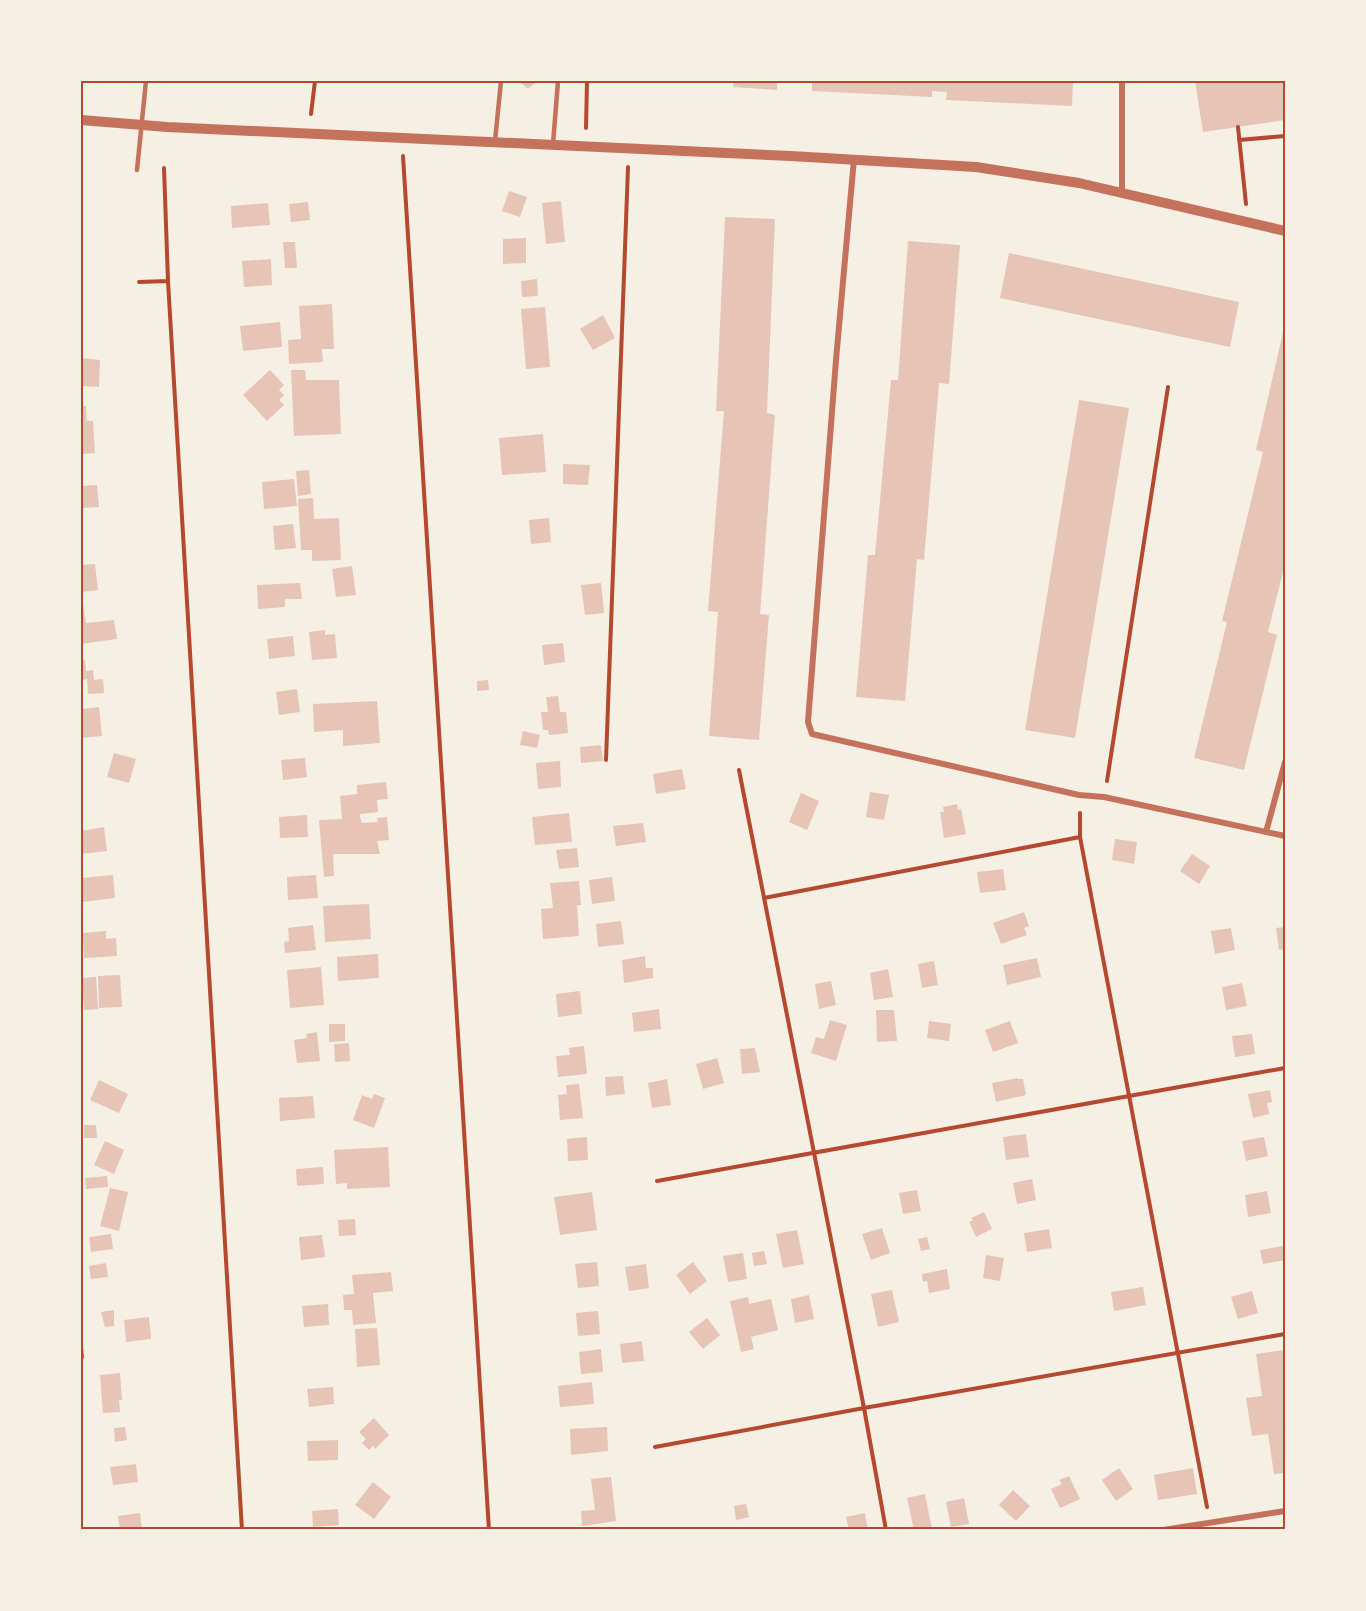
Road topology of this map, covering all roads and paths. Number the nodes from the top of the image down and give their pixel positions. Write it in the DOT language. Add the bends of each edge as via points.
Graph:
graph roads {
  1 [pos="146,81"];
  2 [pos="315,81"];
  3 [pos="501,81"];
  4 [pos="558,81"];
  5 [pos="587,81"];
  6 [pos="1122,81"];
  7 [pos="81,120"];
  8 [pos="141,126"];
  9 [pos="1238,127"];
  10 [pos="308,133"];
  11 [pos="1285,136"];
  12 [pos="402,137"];
  13 [pos="1239,140"];
  14 [pos="495,142"];
  15 [pos="553,144"];
  16 [pos="586,146"];
  17 [pos="629,148"];
  18 [pos="854,159"];
  19 [pos="164,168"];
  20 [pos="136,171"];
  21 [pos="1122,192"];
  22 [pos="1248,222"];
  23 [pos="1285,231"];
  24 [pos="168,281"];
  25 [pos="139,282"];
  26 [pos="1168,387"];
  27 [pos="606,760"];
  28 [pos="1285,762"];
  29 [pos="739,770"];
  30 [pos="1079,795"];
  31 [pos="1104,797"];
  32 [pos="1266,832"];
  33 [pos="1285,836"];
  34 [pos="1080,837"];
  35 [pos="764,898"];
  36 [pos="1285,1068"];
  37 [pos="1129,1097"];
  38 [pos="813,1154"];
  39 [pos="657,1181"];
  40 [pos="1285,1334"];
  41 [pos="81,1349"];
  42 [pos="1178,1352"];
  43 [pos="82,1357"];
  44 [pos="864,1408"];
  45 [pos="656,1447"];
  46 [pos="1285,1511"];
  47 [pos="1210,1523"];
  48 [pos="242,1530"];
  49 [pos="489,1530"];
  50 [pos="885,1530"];
  51 [pos="1163,1530"];
  1 -- 8 [label="lane"];
  2 -- 10 [label="path"];
  3 -- 14 [label="lane"];
  4 -- 15 [label="lane"];
  5 -- 16 [label="path"];
  6 -- 21 [label="street"];
  7 -- 8 [label="street"];
  8 -- 10 [label="street"];
  8 -- 20 [label="lane"];
  9 -- 13 [label="path"];
  10 -- 12 [label="street"];
  11 -- 13 [label="path"];
  12 -- 14 [label="street"];
  12 -- 49 [label="path"];
  13 -- 22 [label="path"];
  14 -- 15 [label="street"];
  15 -- 16 [label="street"];
  16 -- 17 [label="street"];
  17 -- 18 [label="street"];
  17 -- 27 [label="path"];
  18 -- 21 [label="street" via="1008,171"];
  18 -- 30 [label="street" via="808,722 812,734"];
  19 -- 24 [label="path"];
  21 -- 22 [label="street"];
  22 -- 23 [label="street"];
  24 -- 25 [label="path"];
  24 -- 48 [label="path"];
  26 -- 31 [label="path"];
  28 -- 32 [label="street"];
  29 -- 35 [label="path"];
  30 -- 31 [label="street"];
  30 -- 34 [label="path"];
  31 -- 32 [label="street"];
  32 -- 33 [label="street"];
  34 -- 35 [label="path"];
  34 -- 37 [label="path"];
  35 -- 38 [label="path"];
  36 -- 37 [label="path"];
  37 -- 38 [label="path"];
  37 -- 42 [label="path"];
  38 -- 39 [label="path"];
  38 -- 44 [label="path"];
  40 -- 42 [label="path"];
  41 -- 43 [label="lane"];
  42 -- 44 [label="path"];
  42 -- 47 [label="path"];
  44 -- 45 [label="path"];
  44 -- 50 [label="path"];
  46 -- 47 [label="street"];
  47 -- 51 [label="street"];
}
